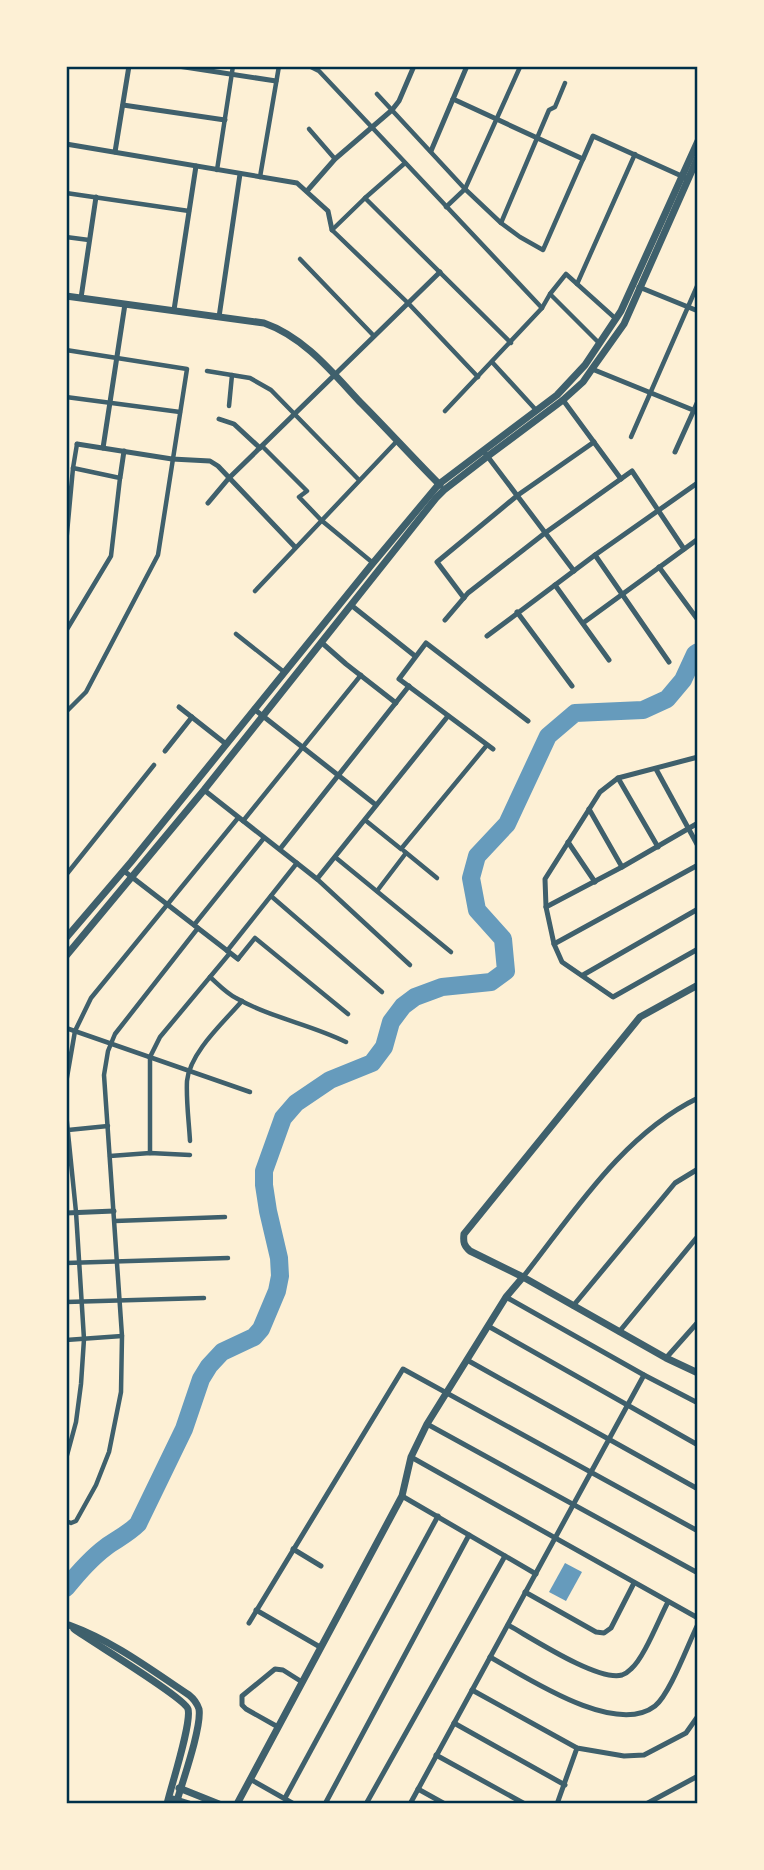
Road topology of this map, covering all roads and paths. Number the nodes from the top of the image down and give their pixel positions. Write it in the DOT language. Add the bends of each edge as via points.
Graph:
graph roads {
  1 [pos="129,66"];
  2 [pos="178,66"];
  3 [pos="233,66"];
  4 [pos="279,66"];
  5 [pos="309,66"];
  6 [pos="414,66"];
  7 [pos="467,66"];
  8 [pos="520,67"];
  9 [pos="232,75"];
  10 [pos="276,81"];
  11 [pos="565,83"];
  12 [pos="377,94"];
  13 [pos="453,99"];
  14 [pos="123,105"];
  15 [pos="392,110"];
  16 [pos="496,119"];
  17 [pos="225,120"];
  18 [pos="372,126"];
  19 [pos="309,129"];
  20 [pos="537,138"];
  21 [pos="698,141"];
  22 [pos="66,144"];
  23 [pos="115,152"];
  24 [pos="431,152"];
  25 [pos="635,154"];
  26 [pos="698,157"];
  27 [pos="335,159"];
  28 [pos="583,159"];
  29 [pos="405,163"];
  30 [pos="196,166"];
  31 [pos="217,170"];
  32 [pos="240,174"];
  33 [pos="260,177"];
  34 [pos="685,177"];
  35 [pos="465,188"];
  36 [pos="307,191"];
  37 [pos="66,193"];
  38 [pos="96,197"];
  39 [pos="365,198"];
  40 [pos="446,207"];
  41 [pos="189,211"];
  42 [pos="501,223"];
  43 [pos="332,230"];
  44 [pos="66,237"];
  45 [pos="89,240"];
  46 [pos="300,259"];
  47 [pos="440,272"];
  48 [pos="577,284"];
  49 [pos="698,284"];
  50 [pos="637,286"];
  51 [pos="550,294"];
  52 [pos="66,296"];
  53 [pos="81,298"];
  54 [pos="408,303"];
  55 [pos="125,304"];
  56 [pos="688,307"];
  57 [pos="542,308"];
  58 [pos="174,310"];
  59 [pos="698,311"];
  60 [pos="219,317"];
  61 [pos="616,319"];
  62 [pos="374,336"];
  63 [pos="511,343"];
  64 [pos="600,345"];
  65 [pos="66,350"];
  66 [pos="117,357"];
  67 [pos="492,362"];
  68 [pos="592,369"];
  69 [pos="207,371"];
  70 [pos="334,374"];
  71 [pos="232,375"];
  72 [pos="478,377"];
  73 [pos="650,393"];
  74 [pos="66,397"];
  75 [pos="563,400"];
  76 [pos="698,401"];
  77 [pos="110,402"];
  78 [pos="229,406"];
  79 [pos="537,410"];
  80 [pos="693,410"];
  81 [pos="445,411"];
  82 [pos="180,412"];
  83 [pos="294,414"];
  84 [pos="219,419"];
  85 [pos="631,437"];
  86 [pos="397,440"];
  87 [pos="594,442"];
  88 [pos="77,444"];
  89 [pos="261,447"];
  90 [pos="103,448"];
  91 [pos="124,452"];
  92 [pos="675,452"];
  93 [pos="486,454"];
  94 [pos="172,459"];
  95 [pos="73,468"];
  96 [pos="120,478"];
  97 [pos="229,478"];
  98 [pos="621,479"];
  99 [pos="359,480"];
  100 [pos="696,484"];
  101 [pos="442,487"];
  102 [pos="518,495"];
  103 [pos="208,503"];
  104 [pos="658,511"];
  105 [pos="321,520"];
  106 [pos="545,534"];
  107 [pos="698,539"];
  108 [pos="66,544"];
  109 [pos="295,547"];
  110 [pos="684,549"];
  111 [pos="595,555"];
  112 [pos="373,563"];
  113 [pos="659,567"];
  114 [pos="574,571"];
  115 [pos="555,585"];
  116 [pos="255,591"];
  117 [pos="622,594"];
  118 [pos="464,598"];
  119 [pos="351,605"];
  120 [pos="517,612"];
  121 [pos="445,620"];
  122 [pos="698,620"];
  123 [pos="583,623"];
  124 [pos="66,631"];
  125 [pos="236,634"];
  126 [pos="487,636"];
  127 [pos="321,642"];
  128 [pos="415,656"];
  129 [pos="609,660"];
  130 [pos="669,662"];
  131 [pos="285,673"];
  132 [pos="361,675"];
  133 [pos="409,686"];
  134 [pos="572,686"];
  135 [pos="396,703"];
  136 [pos="179,707"];
  137 [pos="254,709"];
  138 [pos="66,712"];
  139 [pos="262,716"];
  140 [pos="448,716"];
  141 [pos="192,717"];
  142 [pos="528,721"];
  143 [pos="226,744"];
  144 [pos="490,747"];
  145 [pos="303,749"];
  146 [pos="165,751"];
  147 [pos="698,757"];
  148 [pos="154,765"];
  149 [pos="656,769"];
  150 [pos="338,776"];
  151 [pos="618,778"];
  152 [pos="204,790"];
  153 [pos="376,806"];
  154 [pos="589,809"];
  155 [pos="240,820"];
  156 [pos="365,820"];
  157 [pos="698,823"];
  158 [pos="688,828"];
  159 [pos="264,838"];
  160 [pos="568,842"];
  161 [pos="698,846"];
  162 [pos="658,847"];
  163 [pos="280,849"];
  164 [pos="404,851"];
  165 [pos="335,857"];
  166 [pos="297,863"];
  167 [pos="698,865"];
  168 [pos="622,867"];
  169 [pos="124,871"];
  170 [pos="66,875"];
  171 [pos="132,877"];
  172 [pos="437,878"];
  173 [pos="317,879"];
  174 [pos="595,882"];
  175 [pos="377,891"];
  176 [pos="271,896"];
  177 [pos="166,904"];
  178 [pos="546,907"];
  179 [pos="698,909"];
  180 [pos="196,927"];
  181 [pos="66,938"];
  182 [pos="554,944"];
  183 [pos="698,949"];
  184 [pos="451,951"];
  185 [pos="228,952"];
  186 [pos="66,956"];
  187 [pos="237,959"];
  188 [pos="410,965"];
  189 [pos="583,975"];
  190 [pos="210,977"];
  191 [pos="698,985"];
  192 [pos="382,992"];
  193 [pos="242,1001"];
  194 [pos="348,1014"];
  195 [pos="66,1028"];
  196 [pos="75,1031"];
  197 [pos="346,1042"];
  198 [pos="111,1044"];
  199 [pos="149,1057"];
  200 [pos="189,1071"];
  201 [pos="66,1083"];
  202 [pos="250,1092"];
  203 [pos="698,1098"];
  204 [pos="66,1113"];
  205 [pos="108,1126"];
  206 [pos="68,1130"];
  207 [pos="190,1141"];
  208 [pos="150,1153"];
  209 [pos="190,1155"];
  210 [pos="110,1156"];
  211 [pos="698,1169"];
  212 [pos="114,1211"];
  213 [pos="76,1212"];
  214 [pos="66,1213"];
  215 [pos="226,1217"];
  216 [pos="115,1220"];
  217 [pos="698,1236"];
  218 [pos="228,1258"];
  219 [pos="118,1260"];
  220 [pos="79,1262"];
  221 [pos="66,1263"];
  222 [pos="523,1278"];
  223 [pos="506,1297"];
  224 [pos="204,1298"];
  225 [pos="121,1300"];
  226 [pos="66,1302"];
  227 [pos="81,1302"];
  228 [pos="573,1306"];
  229 [pos="698,1322"];
  230 [pos="488,1326"];
  231 [pos="619,1332"];
  232 [pos="122,1335"];
  233 [pos="84,1339"];
  234 [pos="66,1340"];
  235 [pos="666,1358"];
  236 [pos="467,1360"];
  237 [pos="698,1373"];
  238 [pos="644,1375"];
  239 [pos="447,1392"];
  240 [pos="698,1403"];
  241 [pos="628,1405"];
  242 [pos="427,1424"];
  243 [pos="609,1440"];
  244 [pos="698,1445"];
  245 [pos="411,1457"];
  246 [pos="66,1458"];
  247 [pos="591,1472"];
  248 [pos="698,1489"];
  249 [pos="402,1496"];
  250 [pos="573,1504"];
  251 [pos="438,1516"];
  252 [pos="66,1521"];
  253 [pos="698,1531"];
  254 [pos="469,1535"];
  255 [pos="555,1538"];
  256 [pos="293,1549"];
  257 [pos="505,1556"];
  258 [pos="321,1566"];
  259 [pos="698,1573"];
  260 [pos="536,1574"];
  261 [pos="634,1583"];
  262 [pos="525,1592"];
  263 [pos="668,1602"];
  264 [pos="257,1610"];
  265 [pos="698,1618"];
  266 [pos="249,1623"];
  267 [pos="68,1624"];
  268 [pos="508,1625"];
  269 [pos="698,1625"];
  270 [pos="320,1647"];
  271 [pos="490,1657"];
  272 [pos="302,1682"];
  273 [pos="472,1690"];
  274 [pos="698,1716"];
  275 [pos="454,1723"];
  276 [pos="278,1727"];
  277 [pos="577,1748"];
  278 [pos="436,1755"];
  279 [pos="696,1778"];
  280 [pos="250,1779"];
  281 [pos="172,1785"];
  282 [pos="565,1785"];
  283 [pos="180,1788"];
  284 [pos="418,1789"];
  285 [pos="285,1798"];
  286 [pos="168,1801"];
  287 [pos="209,1801"];
  288 [pos="177,1802"];
  289 [pos="189,1804"];
  290 [pos="219,1804"];
  291 [pos="237,1804"];
  292 [pos="294,1804"];
  293 [pos="325,1804"];
  294 [pos="366,1804"];
  295 [pos="410,1804"];
  296 [pos="445,1804"];
  297 [pos="525,1804"];
  298 [pos="557,1804"];
  299 [pos="646,1804"];
  1 -- 14 [label="street"];
  2 -- 9 [label="street"];
  3 -- 9 [label="street"];
  4 -- 10 [label="street"];
  5 -- 18 [label="street"];
  6 -- 15 [label="street"];
  7 -- 13 [label="street"];
  8 -- 16 [label="street"];
  9 -- 10 [label="street"];
  9 -- 17 [label="street"];
  10 -- 33 [label="street"];
  11 -- 20 [label="street"];
  12 -- 15 [label="street"];
  13 -- 16 [label="street"];
  13 -- 24 [label="street"];
  14 -- 17 [label="street"];
  14 -- 23 [label="street"];
  15 -- 18 [label="street"];
  15 -- 24 [label="street"];
  16 -- 20 [label="street"];
  16 -- 35 [label="street"];
  17 -- 31 [label="street"];
  18 -- 27 [label="street"];
  18 -- 29 [label="street"];
  19 -- 27 [label="street"];
  20 -- 28 [label="street"];
  20 -- 42 [label="street"];
  21 -- 34 [label="street"];
  22 -- 23 [label="street"];
  23 -- 30 [label="street"];
  24 -- 35 [label="street"];
  25 -- 28 [label="street" via="593,136"];
  25 -- 34 [label="street"];
  25 -- 48 [label="street"];
  26 -- 34 [label="street"];
  27 -- 36 [label="street"];
  28 -- 42 [label="street" via="543,250"];
  29 -- 39 [label="street"];
  29 -- 40 [label="street"];
  30 -- 31 [label="street"];
  30 -- 41 [label="street"];
  31 -- 32 [label="street"];
  32 -- 33 [label="street"];
  32 -- 60 [label="street"];
  33 -- 36 [label="street" via="297,183"];
  34 -- 50 [label="street"];
  35 -- 40 [label="street"];
  35 -- 42 [label="street"];
  36 -- 43 [label="street" via="328,211"];
  37 -- 38 [label="street"];
  38 -- 41 [label="street"];
  38 -- 45 [label="street"];
  39 -- 43 [label="street"];
  39 -- 47 [label="street"];
  40 -- 57 [label="street"];
  41 -- 58 [label="street"];
  43 -- 54 [label="street"];
  44 -- 45 [label="street"];
  45 -- 53 [label="street"];
  46 -- 62 [label="street"];
  47 -- 54 [label="street"];
  47 -- 63 [label="street"];
  48 -- 51 [label="street" via="566,274"];
  48 -- 61 [label="street"];
  49 -- 56 [label="street"];
  50 -- 56 [label="street"];
  50 -- 61 [label="street"];
  50 -- 68 [label="street" via="624,324"];
  51 -- 57 [label="street"];
  51 -- 64 [label="street"];
  52 -- 53 [label="street"];
  53 -- 55 [label="street"];
  54 -- 62 [label="street"];
  54 -- 72 [label="street"];
  55 -- 58 [label="street"];
  55 -- 66 [label="street"];
  56 -- 59 [label="street"];
  56 -- 73 [label="street"];
  57 -- 63 [label="street"];
  58 -- 60 [label="street"];
  60 -- 70 [label="street" via="264,323 284,331"];
  61 -- 64 [label="street"];
  62 -- 70 [label="street"];
  63 -- 67 [label="street"];
  64 -- 79 [label="street" via="576,377"];
  65 -- 66 [label="street"];
  66 -- 77 [label="street"];
  66 -- 82 [label="street" via="187,369"];
  67 -- 72 [label="street"];
  67 -- 79 [label="street"];
  68 -- 73 [label="street"];
  68 -- 75 [label="street"];
  69 -- 71 [label="street"];
  70 -- 83 [label="street"];
  70 -- 86 [label="street"];
  71 -- 78 [label="street"];
  71 -- 83 [label="street" via="260,383"];
  72 -- 81 [label="street"];
  73 -- 80 [label="street"];
  73 -- 85 [label="street"];
  74 -- 77 [label="street"];
  75 -- 87 [label="street"];
  75 -- 93 [label="street"];
  76 -- 80 [label="street"];
  77 -- 82 [label="street"];
  77 -- 90 [label="street"];
  79 -- 93 [label="street"];
  80 -- 92 [label="street"];
  82 -- 94 [label="street"];
  83 -- 89 [label="street"];
  83 -- 99 [label="street"];
  84 -- 89 [label="street" via="234,424"];
  86 -- 99 [label="street"];
  86 -- 101 [label="street"];
  87 -- 98 [label="street"];
  87 -- 102 [label="street"];
  88 -- 90 [label="street"];
  88 -- 95 [label="street"];
  89 -- 97 [label="street"];
  89 -- 105 [label="street" via="307,491 299,497"];
  90 -- 91 [label="street"];
  91 -- 94 [label="street"];
  91 -- 96 [label="street"];
  93 -- 101 [label="street"];
  93 -- 102 [label="street"];
  94 -- 97 [label="street" via="209,461"];
  94 -- 138 [label="street" via="158,555 86,692"];
  95 -- 96 [label="street"];
  95 -- 108 [label="street"];
  96 -- 124 [label="street" via="111,556"];
  97 -- 103 [label="street"];
  97 -- 109 [label="street"];
  98 -- 104 [label="street" via="632,471"];
  98 -- 106 [label="street"];
  99 -- 105 [label="street"];
  100 -- 104 [label="street"];
  101 -- 112 [label="street"];
  101 -- 119 [label="street"];
  102 -- 106 [label="street"];
  102 -- 118 [label="street" via="437,562"];
  104 -- 110 [label="street"];
  104 -- 111 [label="street"];
  105 -- 109 [label="street"];
  105 -- 112 [label="street"];
  106 -- 114 [label="street"];
  106 -- 118 [label="street"];
  107 -- 110 [label="street"];
  109 -- 116 [label="street"];
  110 -- 113 [label="street"];
  111 -- 114 [label="street"];
  111 -- 117 [label="street"];
  112 -- 131 [label="street"];
  113 -- 117 [label="street"];
  113 -- 122 [label="street"];
  114 -- 115 [label="street"];
  115 -- 120 [label="street"];
  115 -- 123 [label="street"];
  117 -- 123 [label="street"];
  117 -- 130 [label="street"];
  118 -- 121 [label="street"];
  119 -- 127 [label="street"];
  119 -- 128 [label="street"];
  120 -- 126 [label="street"];
  120 -- 134 [label="street"];
  123 -- 129 [label="street"];
  125 -- 131 [label="street"];
  127 -- 132 [label="street"];
  127 -- 139 [label="street"];
  128 -- 133 [label="street" via="399,679"];
  128 -- 142 [label="street" via="426,643"];
  131 -- 137 [label="street"];
  132 -- 135 [label="street"];
  132 -- 145 [label="street"];
  133 -- 135 [label="street"];
  133 -- 140 [label="street"];
  135 -- 150 [label="street"];
  136 -- 141 [label="street"];
  137 -- 139 [label="street"];
  137 -- 143 [label="street"];
  139 -- 145 [label="street"];
  139 -- 152 [label="street"];
  140 -- 144 [label="street"];
  140 -- 153 [label="street"];
  141 -- 143 [label="street"];
  141 -- 146 [label="street"];
  143 -- 169 [label="street"];
  144 -- 164 [label="street"];
  145 -- 150 [label="street"];
  145 -- 155 [label="street"];
  147 -- 149 [label="street"];
  148 -- 170 [label="street"];
  149 -- 151 [label="street"];
  149 -- 158 [label="street"];
  150 -- 153 [label="street"];
  150 -- 163 [label="street"];
  151 -- 154 [label="street" via="600,792"];
  151 -- 162 [label="street"];
  152 -- 155 [label="street"];
  152 -- 171 [label="street"];
  153 -- 156 [label="street"];
  154 -- 160 [label="street"];
  154 -- 168 [label="street"];
  155 -- 159 [label="street"];
  155 -- 177 [label="street"];
  156 -- 164 [label="street"];
  156 -- 165 [label="street"];
  157 -- 158 [label="street"];
  158 -- 161 [label="street"];
  158 -- 162 [label="street"];
  159 -- 163 [label="street"];
  159 -- 180 [label="street"];
  160 -- 174 [label="street"];
  160 -- 178 [label="street" via="545,879"];
  162 -- 168 [label="street"];
  163 -- 166 [label="street"];
  164 -- 172 [label="street"];
  164 -- 175 [label="street"];
  165 -- 173 [label="street"];
  165 -- 175 [label="street"];
  166 -- 173 [label="street"];
  166 -- 176 [label="street"];
  167 -- 182 [label="street"];
  168 -- 174 [label="street"];
  169 -- 171 [label="street"];
  169 -- 181 [label="street"];
  171 -- 177 [label="street"];
  171 -- 186 [label="street"];
  173 -- 188 [label="street"];
  174 -- 178 [label="street"];
  175 -- 184 [label="street"];
  176 -- 185 [label="street"];
  176 -- 192 [label="street"];
  177 -- 180 [label="street"];
  177 -- 196 [label="street" via="92,998"];
  178 -- 182 [label="street"];
  179 -- 189 [label="street"];
  180 -- 185 [label="street"];
  180 -- 198 [label="street"];
  182 -- 189 [label="street" via="562,962"];
  183 -- 189 [label="street" via="612,997"];
  185 -- 187 [label="street"];
  185 -- 190 [label="street"];
  187 -- 194 [label="street" via="255,938"];
  190 -- 193 [label="street"];
  190 -- 199 [label="street"];
  191 -- 222 [label="street" via="640,1017 464,1234 470,1251"];
  193 -- 197 [label="street"];
  193 -- 200 [label="street" via="202,1047"];
  195 -- 196 [label="street"];
  196 -- 198 [label="street"];
  196 -- 201 [label="street"];
  198 -- 199 [label="street"];
  198 -- 205 [label="street" via="104,1075"];
  199 -- 200 [label="street"];
  199 -- 208 [label="street"];
  200 -- 202 [label="street"];
  200 -- 207 [label="street"];
  203 -- 222 [label="street" via="643,1135 612,1164"];
  204 -- 206 [label="street"];
  205 -- 206 [label="street"];
  205 -- 210 [label="street"];
  206 -- 213 [label="street"];
  208 -- 209 [label="street"];
  208 -- 210 [label="street"];
  210 -- 212 [label="street"];
  211 -- 228 [label="street" via="675,1183"];
  212 -- 213 [label="street"];
  212 -- 216 [label="street"];
  213 -- 214 [label="street"];
  213 -- 220 [label="street"];
  215 -- 216 [label="street"];
  216 -- 219 [label="street"];
  217 -- 231 [label="street"];
  218 -- 219 [label="street"];
  219 -- 220 [label="street"];
  219 -- 225 [label="street"];
  220 -- 221 [label="street"];
  220 -- 227 [label="street"];
  222 -- 223 [label="street"];
  222 -- 228 [label="street"];
  223 -- 230 [label="street"];
  223 -- 238 [label="street"];
  224 -- 225 [label="street"];
  225 -- 227 [label="street"];
  225 -- 232 [label="street"];
  226 -- 227 [label="street"];
  227 -- 233 [label="street"];
  228 -- 231 [label="street"];
  229 -- 235 [label="street"];
  230 -- 236 [label="street"];
  230 -- 241 [label="street"];
  231 -- 235 [label="street"];
  232 -- 233 [label="street"];
  232 -- 252 [label="street" via="121,1392 110,1451 76,1521"];
  233 -- 234 [label="street"];
  233 -- 246 [label="street" via="78,1410"];
  235 -- 237 [label="street"];
  236 -- 239 [label="street"];
  236 -- 243 [label="street"];
  238 -- 240 [label="street"];
  238 -- 241 [label="street"];
  239 -- 242 [label="street"];
  239 -- 247 [label="street"];
  239 -- 256 [label="street" via="403,1369"];
  241 -- 243 [label="street"];
  241 -- 244 [label="street"];
  242 -- 245 [label="street"];
  242 -- 250 [label="street"];
  243 -- 247 [label="street"];
  243 -- 248 [label="street"];
  245 -- 249 [label="street"];
  245 -- 255 [label="street"];
  247 -- 250 [label="street"];
  247 -- 253 [label="street"];
  249 -- 251 [label="street"];
  249 -- 270 [label="street"];
  250 -- 255 [label="street"];
  250 -- 259 [label="street"];
  251 -- 254 [label="street"];
  251 -- 285 [label="street"];
  254 -- 257 [label="street"];
  254 -- 293 [label="street"];
  255 -- 260 [label="street"];
  255 -- 261 [label="street"];
  256 -- 258 [label="street"];
  256 -- 264 [label="street"];
  257 -- 260 [label="street"];
  257 -- 294 [label="street"];
  260 -- 262 [label="street"];
  261 -- 262 [label="street" via="604,1633"];
  261 -- 263 [label="street"];
  262 -- 268 [label="street"];
  263 -- 265 [label="street"];
  263 -- 268 [label="street" via="632,1668 621,1676 585,1668"];
  264 -- 266 [label="street"];
  264 -- 270 [label="street"];
  267 -- 281 [label="street" via="187,1708 186,1734"];
  267 -- 283 [label="street" via="107,1641 194,1699 199,1717"];
  268 -- 271 [label="street"];
  269 -- 271 [label="street" via="665,1695 654,1706 629,1715 573,1703"];
  270 -- 272 [label="street"];
  271 -- 273 [label="street"];
  272 -- 276 [label="street"];
  272 -- 276 [label="street" via="275,1669 242,1696 246,1709"];
  273 -- 275 [label="street"];
  273 -- 277 [label="street"];
  274 -- 277 [label="street" via="687,1733 644,1755"];
  275 -- 278 [label="street"];
  275 -- 282 [label="street"];
  276 -- 280 [label="street"];
  277 -- 282 [label="street"];
  278 -- 284 [label="street"];
  278 -- 297 [label="street"];
  279 -- 299 [label="street"];
  280 -- 285 [label="street"];
  280 -- 291 [label="street"];
  281 -- 283 [label="street"];
  281 -- 286 [label="street"];
  282 -- 298 [label="street"];
  283 -- 287 [label="street"];
  283 -- 288 [label="street"];
  284 -- 295 [label="street"];
  284 -- 296 [label="street"];
  285 -- 292 [label="street"];
  286 -- 288 [label="street"];
  287 -- 290 [label="street"];
  288 -- 289 [label="street"];
}
